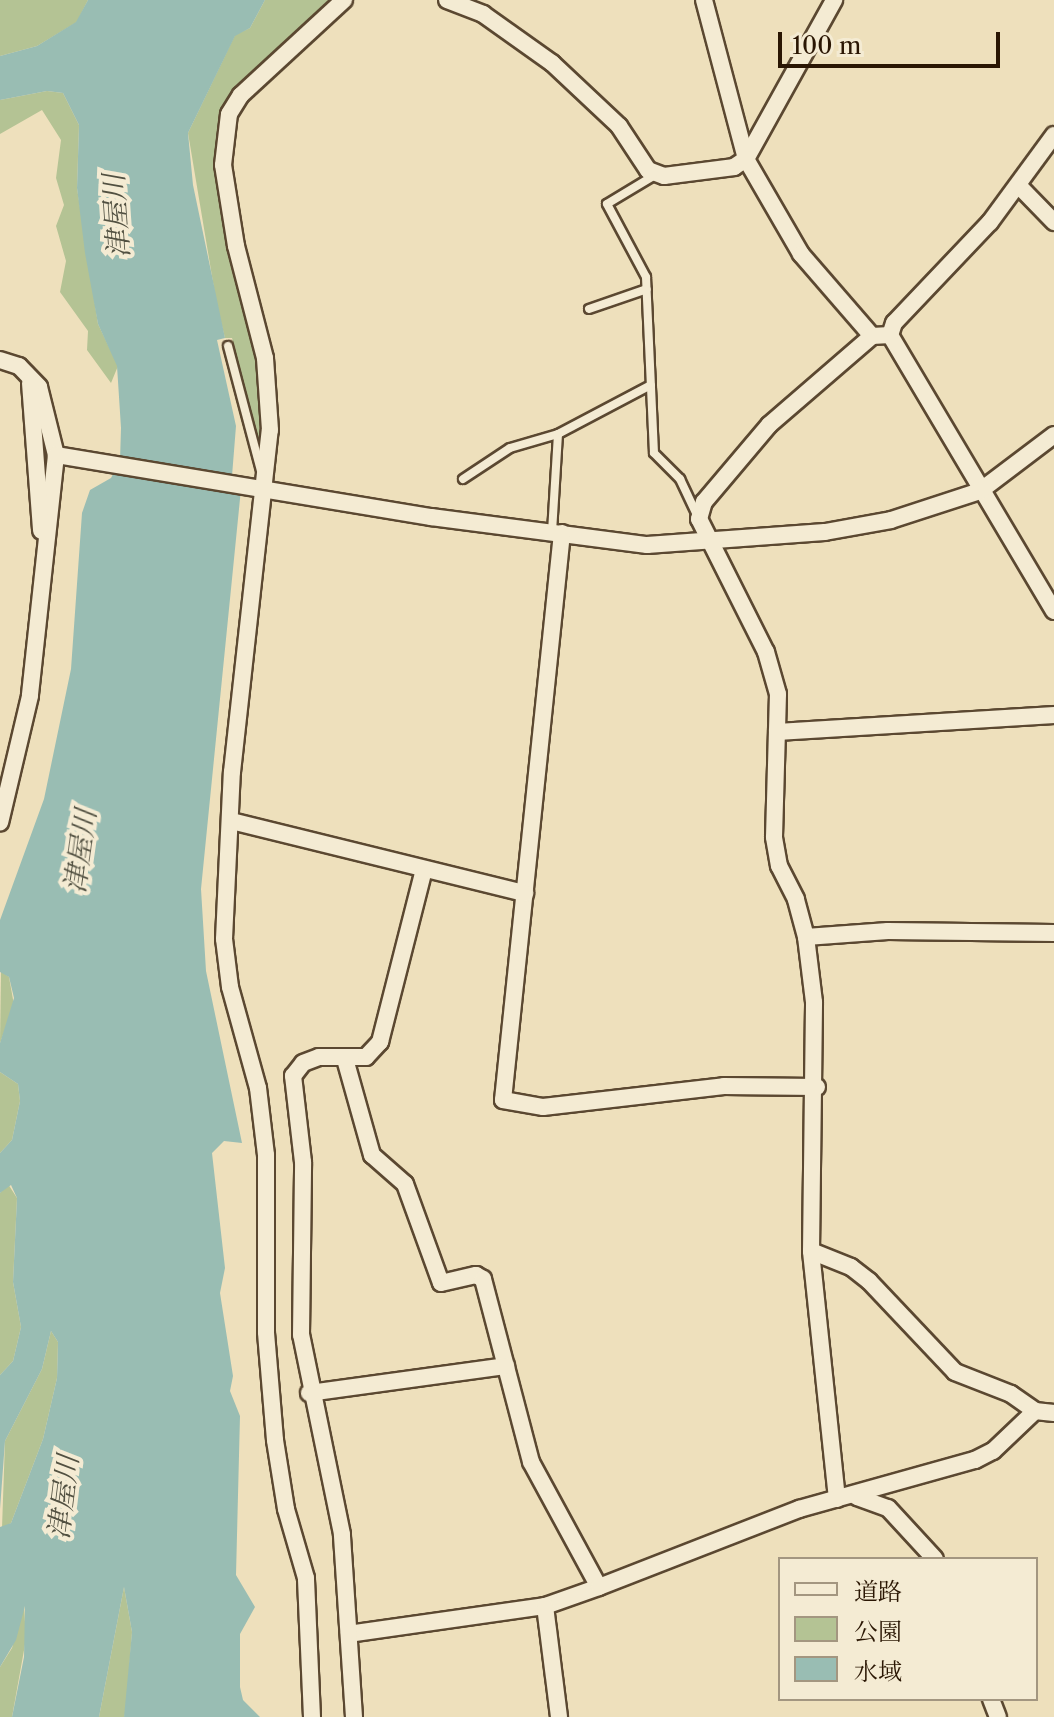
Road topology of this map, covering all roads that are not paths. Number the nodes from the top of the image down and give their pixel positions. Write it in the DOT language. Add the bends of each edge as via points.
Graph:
graph roads {
  1 [pos="344,0"];
  2 [pos="447,0"];
  3 [pos="704,0"];
  4 [pos="834,0"];
  5 [pos="1054,135"];
  6 [pos="746,159"];
  7 [pos="656,175"];
  8 [pos="1018,185"];
  9 [pos="1054,222"];
  10 [pos="647,289"];
  11 [pos="589,309"];
  12 [pos="890,335"];
  13 [pos="872,336"];
  14 [pos="228,346"];
  15 [pos="0,360"];
  16 [pos="29,373"];
  17 [pos="651,385"];
  18 [pos="558,434"];
  19 [pos="1054,435"];
  20 [pos="63,456"];
  21 [pos="463,479"];
  22 [pos="266,487"];
  23 [pos="980,491"];
  24 [pos="699,519"];
  25 [pos="557,533"];
  26 [pos="709,543"];
  27 [pos="1054,611"];
  28 [pos="38,625"];
  29 [pos="1054,715"];
  30 [pos="777,732"];
  31 [pos="231,821"];
  32 [pos="0,823"];
  33 [pos="424,870"];
  34 [pos="525,893"];
  35 [pos="1054,933"];
  36 [pos="806,937"];
  37 [pos="345,1059"];
  38 [pos="817,1087"];
  39 [pos="811,1251"];
  40 [pos="506,1366"];
  41 [pos="309,1393"];
  42 [pos="1049,1410"];
  43 [pos="857,1497"];
  44 [pos="837,1499"];
  45 [pos="933,1557"];
  46 [pos="599,1587"];
  47 [pos="545,1606"];
  48 [pos="349,1634"];
  49 [pos="312,1717"];
  50 [pos="354,1717"];
  51 [pos="559,1717"];
  1 -- 22 [label="street" via="241,95 226,132 226,194 268,384"];
  2 -- 7 [label="street" via="483,14 552,63 619,126"];
  3 -- 6 [label="street"];
  4 -- 6 [label="street"];
  5 -- 8 [label="street"];
  6 -- 7 [label="street" via="734,167"];
  6 -- 13 [label="street" via="801,254"];
  7 -- 10 [label="lane" via="607,204 646,277"];
  8 -- 9 [label="street"];
  8 -- 12 [label="street" via="894,323"];
  10 -- 11 [label="lane"];
  10 -- 17 [label="lane"];
  12 -- 13 [label="street"];
  12 -- 23 [label="street"];
  13 -- 24 [label="street" via="769,425 704,502"];
  14 -- 22 [label="lane"];
  15 -- 16 [label="street"];
  16 -- 20 [label="street"];
  16 -- 28 [label="street" via="41,526"];
  17 -- 18 [label="lane"];
  17 -- 24 [label="lane" via="654,453 680,479"];
  18 -- 21 [label="lane" via="510,448"];
  18 -- 25 [label="lane"];
  19 -- 23 [label="street"];
  20 -- 22 [label="street"];
  20 -- 28 [label="street"];
  22 -- 25 [label="street"];
  22 -- 31 [label="street" via="232,772"];
  23 -- 26 [label="street" via="865,525"];
  23 -- 27 [label="street"];
  24 -- 26 [label="street"];
  25 -- 26 [label="street" via="647,545"];
  25 -- 34 [label="street"];
  26 -- 30 [label="street" via="775,672"];
  28 -- 32 [label="street" via="30,696"];
  29 -- 30 [label="street"];
  30 -- 36 [label="street" via="774,837 779,866"];
  31 -- 33 [label="street"];
  31 -- 49 [label="street" via="224,939 230,987 258,1088 266,1155 267,1348 286,1509 306,1578"];
  33 -- 34 [label="street"];
  33 -- 37 [label="street" via="380,1042 366,1057"];
  34 -- 38 [label="street" via="503,1100 543,1107 724,1086"];
  35 -- 36 [label="street" via="888,931"];
  36 -- 38 [label="street"];
  37 -- 40 [label="street" via="372,1155 405,1184 441,1283 476,1275 483,1279"];
  37 -- 41 [label="street" via="319,1057 303,1063 293,1076 303,1162 301,1335"];
  38 -- 39 [label="street"];
  39 -- 42 [label="street" via="851,1267 869,1281 955,1372"];
  39 -- 44 [label="street"];
  40 -- 41 [label="street"];
  40 -- 46 [label="street" via="531,1462"];
  41 -- 48 [label="street" via="342,1534"];
  42 -- 43 [label="street" via="975,1460"];
  43 -- 44 [label="street"];
  43 -- 45 [label="street" via="888,1508"];
  44 -- 46 [label="street"];
  46 -- 47 [label="street"];
  47 -- 48 [label="street"];
  47 -- 51 [label="street"];
  48 -- 50 [label="street"];
}
